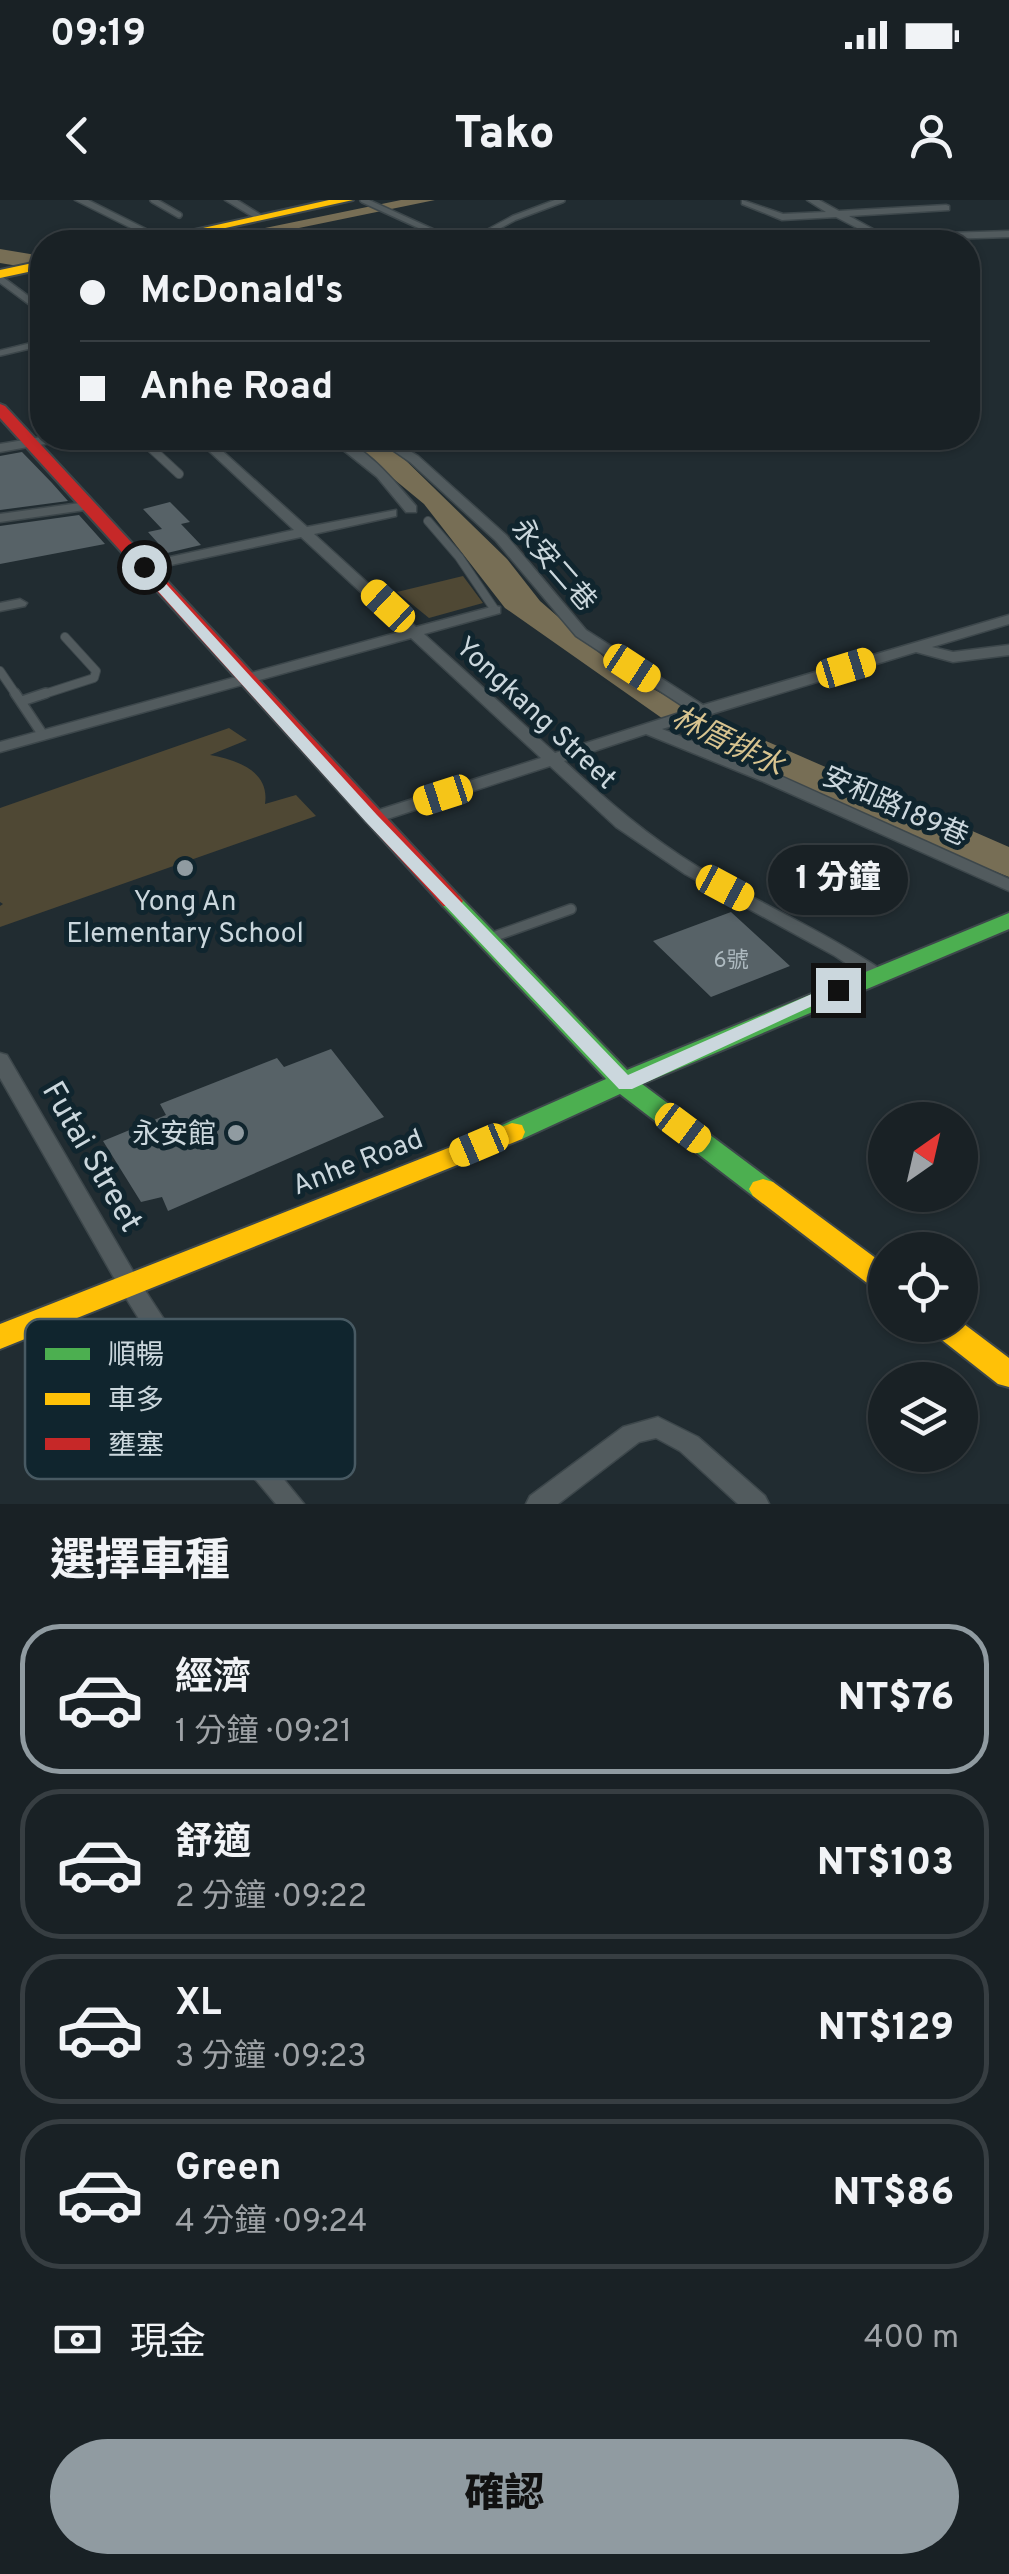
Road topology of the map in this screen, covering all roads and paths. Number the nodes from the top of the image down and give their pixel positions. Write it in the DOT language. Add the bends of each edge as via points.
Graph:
graph roads {
  1 [pos="97,200"];
  2 [pos="153,200"];
  3 [pos="230,200"];
  4 [pos="348,200"];
  5 [pos="362,200"];
  6 [pos="562,200"];
  7 [pos="812,200"];
  8 [pos="83,201"];
  9 [pos="745,202"];
  10 [pos="946,208"];
  11 [pos="836,212"];
  12 [pos="179,215"];
  13 [pos="261,218"];
  14 [pos="137,230"];
  15 [pos="207,230"];
  16 [pos="428,230"];
  17 [pos="492,230"];
  18 [pos="868,230"];
  19 [pos="1009,234"];
  20 [pos="980,235"];
  21 [pos="30,268"];
  22 [pos="0,276"];
  23 [pos="30,301"];
  24 [pos="30,346"];
  25 [pos="0,353"];
  26 [pos="0,409"];
  27 [pos="30,442"];
  28 [pos="0,448"];
  29 [pos="37,450"];
  30 [pos="153,450"];
  31 [pos="215,450"];
  32 [pos="350,450"];
  33 [pos="400,450"];
  34 [pos="180,474"];
  35 [pos="87,506"];
  36 [pos="410,509"];
  37 [pos="391,513"];
  38 [pos="0,518"];
  39 [pos="428,521"];
  40 [pos="306,531"];
  41 [pos="144,567"];
  42 [pos="20,603"];
  43 [pos="0,607"];
  44 [pos="495,610"];
  45 [pos="1009,619"];
  46 [pos="415,632"];
  47 [pos="64,637"];
  48 [pos="916,647"];
  49 [pos="1009,650"];
  50 [pos="0,671"];
  51 [pos="246,677"];
  52 [pos="4,686"];
  53 [pos="22,700"];
  54 [pos="700,711"];
  55 [pos="652,729"];
  56 [pos="43,735"];
  57 [pos="0,748"];
  58 [pos="550,760"];
  59 [pos="372,818"];
  60 [pos="1009,886"];
  61 [pos="571,909"];
  62 [pos="1009,920"];
  63 [pos="487,939"];
  64 [pos="875,974"];
  65 [pos="0,1060"];
  66 [pos="625,1084"];
  67 [pos="868,1268"];
  68 [pos="129,1284"];
  69 [pos="44,1319"];
  70 [pos="151,1319"];
  71 [pos="25,1327"];
  72 [pos="0,1337"];
  73 [pos="967,1342"];
  74 [pos="1009,1374"];
  75 [pos="270,1479"];
  76 [pos="291,1504"];
  77 [pos="539,1504"];
  78 [pos="756,1504"];
  1 -- 8 [label="street"];
  2 -- 12 [label="lane"];
  3 -- 13 [label="street"];
  4 -- 13 [label="street"];
  5 -- 16 [label="lane"];
  6 -- 17 [label="lane"];
  7 -- 11 [label="street"];
  8 -- 14 [label="street"];
  9 -- 11 [label="street" via="782,216"];
  10 -- 11 [label="street"];
  11 -- 18 [label="street"];
  13 -- 15 [label="street"];
  19 -- 20 [label="street"];
  21 -- 22 [label="street"];
  22 -- 23 [label="street"];
  24 -- 25 [label="lane"];
  26 -- 27 [label="street"];
  27 -- 28 [label="street"];
  29 -- 35 [label="street"];
  30 -- 34 [label="lane"];
  31 -- 40 [label="street, Yongkang Street"];
  32 -- 36 [label="street" via="382,474"];
  33 -- 54 [label="street, 永安二巷" via="501,538 581,633"];
  35 -- 38 [label="street"];
  35 -- 41 [label="street"];
  37 -- 40 [label="street"];
  39 -- 44 [label="lane"];
  40 -- 41 [label="street"];
  40 -- 46 [label="street, Yongkang Street"];
  41 -- 51 [label="street"];
  42 -- 43 [label="street"];
  44 -- 46 [label="street"];
  45 -- 48 [label="street"];
  46 -- 51 [label="street"];
  46 -- 58 [label="street, Yongkang Street"];
  47 -- 53 [label="lane" via="96,671 94,678"];
  48 -- 49 [label="street" via="954,657"];
  48 -- 54 [label="street"];
  50 -- 52 [label="lane"];
  51 -- 56 [label="street"];
  51 -- 59 [label="street"];
  52 -- 53 [label="lane"];
  53 -- 56 [label="lane"];
  54 -- 55 [label="street"];
  55 -- 58 [label="street"];
  55 -- 60 [label="street, 安和路189巷"];
  56 -- 57 [label="street"];
  58 -- 59 [label="street"];
  58 -- 64 [label="street, Yongkang Street" via="622,823 691,870"];
  59 -- 63 [label="street"];
  61 -- 63 [label="lane"];
  62 -- 64 [label="street, Anhe Road"];
  63 -- 66 [label="street"];
  64 -- 66 [label="street, Anhe Road"];
  65 -- 68 [label="street, Futai Street"];
  66 -- 67 [label="street"];
  66 -- 68 [label="street, Anhe Road"];
  68 -- 69 [label="street, Anhe Road"];
  68 -- 70 [label="street, Futai Street"];
  71 -- 72 [label="street, Anhe Road"];
  73 -- 74 [label="street"];
  75 -- 76 [label="street, Futai Street"];
  77 -- 78 [label="street" via="632,1434 658,1427 689,1444"];
}
